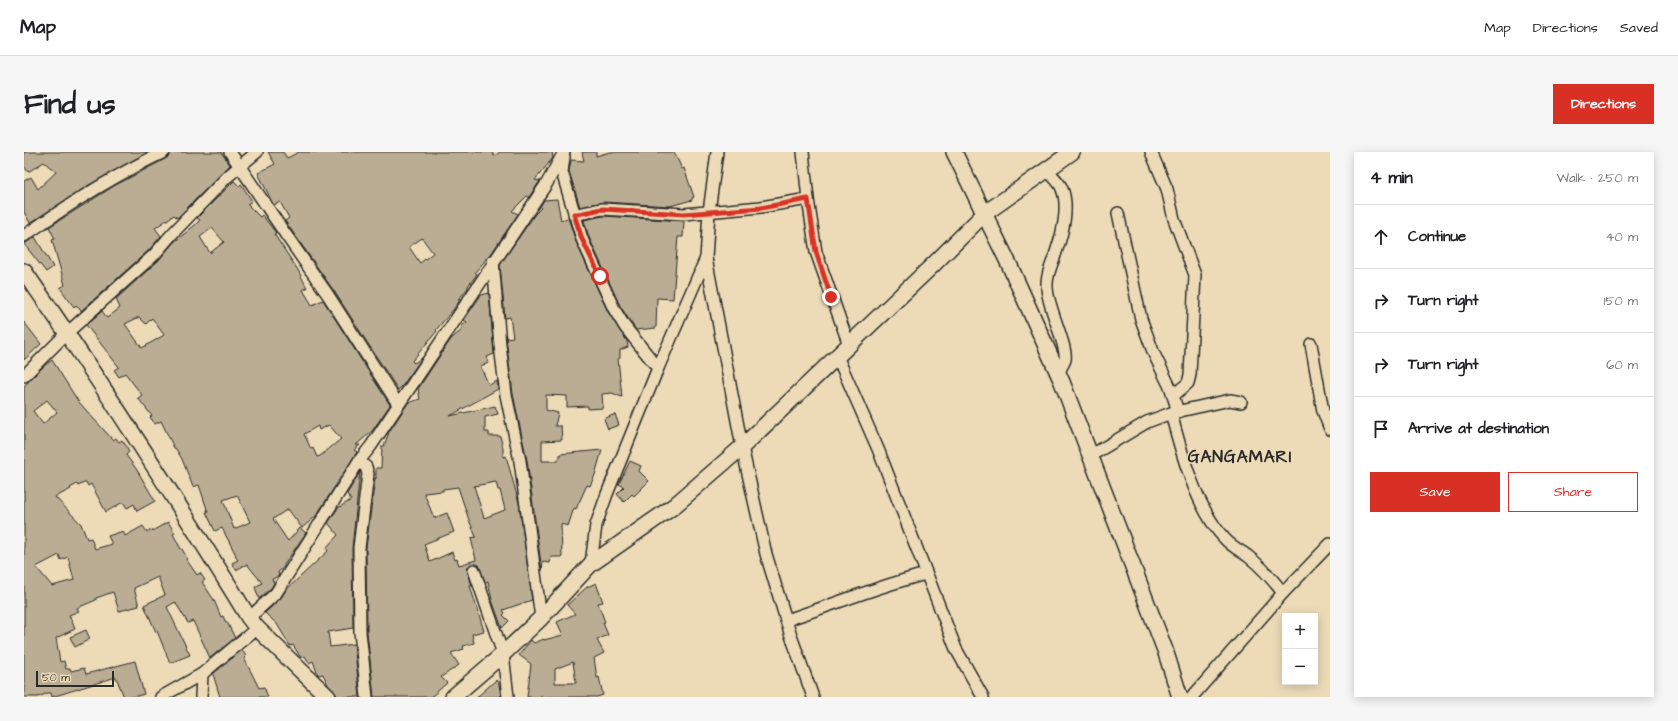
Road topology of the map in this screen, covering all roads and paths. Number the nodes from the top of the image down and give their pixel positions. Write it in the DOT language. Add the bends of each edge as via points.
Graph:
graph roads {
  1 [pos="164,152"];
  2 [pos="230,152"];
  3 [pos="256,152"];
  4 [pos="564,152"];
  5 [pos="717,152"];
  6 [pos="803,152"];
  7 [pos="954,152"];
  8 [pos="1072,152"];
  9 [pos="1151,152"];
  10 [pos="239,166"];
  11 [pos="1047,170"];
  12 [pos="808,199"];
  13 [pos="710,212"];
  14 [pos="1118,213"];
  15 [pos="574,214"];
  16 [pos="984,214"];
  17 [pos="24,236"];
  18 [pos="706,258"];
  19 [pos="493,261"];
  20 [pos="24,271"];
  21 [pos="68,333"];
  22 [pos="1310,344"];
  23 [pos="849,345"];
  24 [pos="837,356"];
  25 [pos="658,368"];
  26 [pos="1058,374"];
  27 [pos="24,376"];
  28 [pos="1173,396"];
  29 [pos="1241,402"];
  30 [pos="398,404"];
  31 [pos="1174,412"];
  32 [pos="1330,430"];
  33 [pos="742,447"];
  34 [pos="1090,456"];
  35 [pos="359,461"];
  36 [pos="1330,544"];
  37 [pos="591,564"];
  38 [pos="474,570"];
  39 [pos="926,574"];
  40 [pos="1282,593"];
  41 [pos="541,618"];
  42 [pos="786,620"];
  43 [pos="253,623"];
  44 [pos="503,654"];
  45 [pos="202,674"];
  46 [pos="161,697"];
  47 [pos="201,697"];
  48 [pos="328,697"];
  49 [pos="367,697"];
  50 [pos="453,697"];
  51 [pos="508,697"];
  52 [pos="813,697"];
  53 [pos="983,697"];
  54 [pos="1180,697"];
  55 [pos="1192,697"];
  1 -- 17 [label="street" via="94,190"];
  2 -- 10 [label="street"];
  3 -- 10 [label="street"];
  4 -- 15 [label="street" via="562,172"];
  4 -- 19 [label="street" via="547,183"];
  5 -- 13 [label="street"];
  6 -- 12 [label="street"];
  7 -- 16 [label="street"];
  8 -- 11 [label="street"];
  9 -- 28 [label="street" via="1167,189 1174,219 1195,275 1190,375 1188,383"];
  10 -- 21 [label="street" via="172,234 154,256"];
  10 -- 30 [label="street" via="328,295"];
  11 -- 16 [label="street"];
  11 -- 26 [label="street" via="1062,188 1065,200 1058,248 1050,267 1047,286 1051,311 1064,348 1065,360"];
  12 -- 13 [label="street" via="761,208"];
  12 -- 23 [label="street" via="816,252"];
  13 -- 15 [label="street" via="684,214 603,209"];
  13 -- 18 [label="street"];
  14 -- 28 [label="street" via="1141,319"];
  15 -- 25 [label="street" via="582,239 614,308 625,327"];
  16 -- 23 [label="street"];
  16 -- 26 [label="street"];
  18 -- 25 [label="street"];
  18 -- 33 [label="street"];
  19 -- 30 [label="street"];
  19 -- 41 [label="street" via="505,388 520,462"];
  20 -- 21 [label="street"];
  21 -- 27 [label="street"];
  21 -- 43 [label="street"];
  22 -- 32 [label="street" via="1323,411"];
  23 -- 24 [label="street"];
  24 -- 33 [label="street"];
  24 -- 39 [label="street" via="878,449"];
  25 -- 37 [label="street" via="596,525"];
  26 -- 34 [label="street"];
  28 -- 31 [label="street"];
  29 -- 31 [label="street" via="1230,400"];
  30 -- 35 [label="street"];
  31 -- 34 [label="street" via="1147,422"];
  31 -- 40 [label="street" via="1177,436 1203,508 1225,539 1270,576"];
  33 -- 37 [label="street" via="674,506"];
  33 -- 42 [label="street" via="766,554"];
  34 -- 54 [label="street" via="1165,650"];
  35 -- 43 [label="street" via="276,593"];
  35 -- 49 [label="street" via="366,467 368,474 358,548 360,632"];
  36 -- 40 [label="street"];
  37 -- 41 [label="street"];
  38 -- 44 [label="street"];
  39 -- 42 [label="street" via="880,587"];
  39 -- 53 [label="street" via="956,649"];
  40 -- 55 [label="street"];
  41 -- 44 [label="street"];
  42 -- 52 [label="street"];
  43 -- 45 [label="street"];
  43 -- 48 [label="street"];
  44 -- 50 [label="street"];
  44 -- 51 [label="street"];
  45 -- 46 [label="street"];
  45 -- 47 [label="street"];
}
